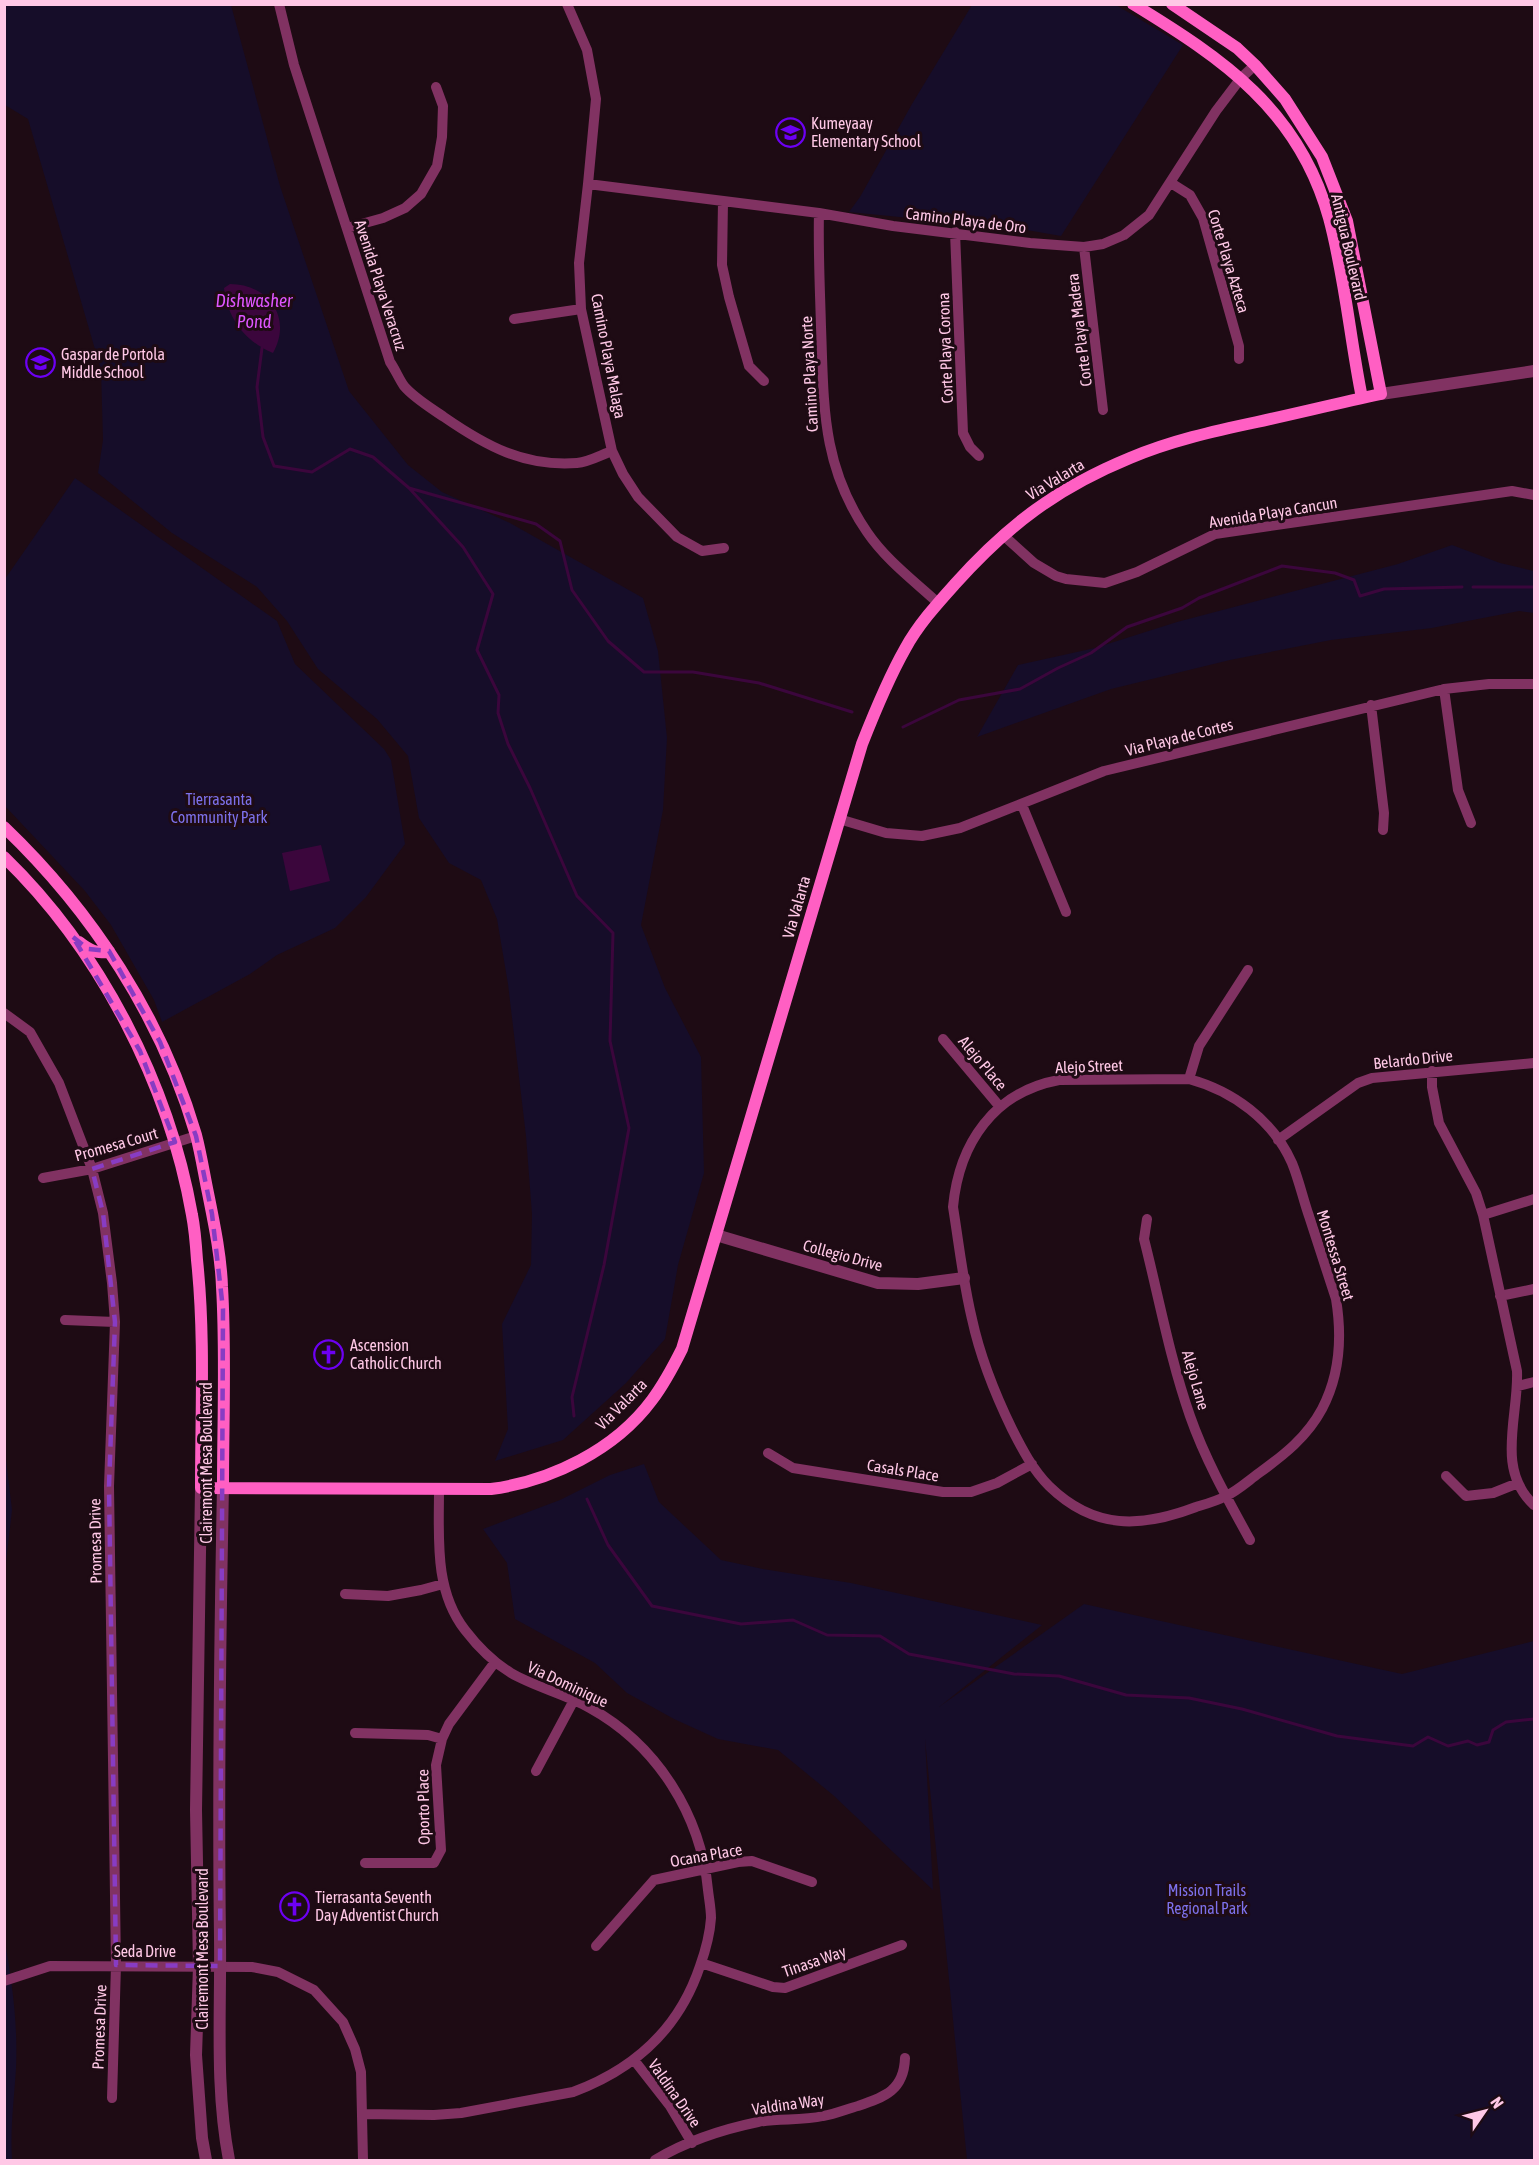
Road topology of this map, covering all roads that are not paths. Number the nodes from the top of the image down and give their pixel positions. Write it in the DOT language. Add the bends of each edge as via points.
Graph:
graph roads {
  1 [pos="279,4"];
  2 [pos="567,4"];
  3 [pos="1133,4"];
  4 [pos="1172,4"];
  5 [pos="1255,65"];
  6 [pos="1241,78"];
  7 [pos="436,87"];
  8 [pos="1171,183"];
  9 [pos="588,184"];
  10 [pos="723,201"];
  11 [pos="819,213"];
  12 [pos="347,228"];
  13 [pos="955,232"];
  14 [pos="1084,247"];
  15 [pos="581,309"];
  16 [pos="514,319"];
  17 [pos="1239,359"];
  18 [pos="1534,371"];
  19 [pos="764,381"];
  20 [pos="1381,394"];
  21 [pos="1362,398"];
  22 [pos="1103,410"];
  23 [pos="612,451"];
  24 [pos="980,456"];
  25 [pos="1534,495"];
  26 [pos="1003,535"];
  27 [pos="724,548"];
  28 [pos="938,603"];
  29 [pos="1534,684"];
  30 [pos="1444,689"];
  31 [pos="1371,705"];
  32 [pos="1022,805"];
  33 [pos="839,819"];
  34 [pos="1471,823"];
  35 [pos="4,826"];
  36 [pos="1383,830"];
  37 [pos="4,858"];
  38 [pos="1066,912"];
  39 [pos="73,937"];
  40 [pos="109,951"];
  41 [pos="1248,970"];
  42 [pos="4,1013"];
  43 [pos="943,1040"];
  44 [pos="1534,1063"];
  45 [pos="1432,1071"];
  46 [pos="1189,1079"];
  47 [pos="1000,1107"];
  48 [pos="196,1136"];
  49 [pos="1278,1140"];
  50 [pos="175,1142"];
  51 [pos="92,1169"];
  52 [pos="43,1178"];
  53 [pos="1534,1199"];
  54 [pos="1483,1215"];
  55 [pos="1147,1219"];
  56 [pos="716,1235"];
  57 [pos="964,1278"];
  58 [pos="1534,1289"];
  59 [pos="1500,1296"];
  60 [pos="65,1320"];
  61 [pos="115,1322"];
  62 [pos="1534,1382"];
  63 [pos="1518,1386"];
  64 [pos="768,1453"];
  65 [pos="1032,1464"];
  66 [pos="1446,1476"];
  67 [pos="1518,1483"];
  68 [pos="223,1486"];
  69 [pos="201,1488"];
  70 [pos="439,1490"];
  71 [pos="1226,1496"];
  72 [pos="1534,1505"];
  73 [pos="1250,1540"];
  74 [pos="443,1584"];
  75 [pos="345,1594"];
  76 [pos="495,1662"];
  77 [pos="574,1700"];
  78 [pos="355,1732"];
  79 [pos="441,1739"];
  80 [pos="536,1771"];
  81 [pos="365,1863"];
  82 [pos="706,1869"];
  83 [pos="813,1882"];
  84 [pos="902,1945"];
  85 [pos="596,1946"];
  86 [pos="701,1963"];
  87 [pos="116,1965"];
  88 [pos="199,1966"];
  89 [pos="220,1966"];
  90 [pos="4,1981"];
  91 [pos="905,2058"];
  92 [pos="634,2060"];
  93 [pos="112,2098"];
  94 [pos="362,2114"];
  95 [pos="692,2143"];
  96 [pos="206,2160"];
  97 [pos="229,2160"];
  98 [pos="363,2160"];
  99 [pos="655,2160"];
  1 -- 12 [label="street, Avenida Playa Veracruz" via="294,64"];
  2 -- 9 [label="street, Camino Playa Malaga" via="587,50 596,99"];
  3 -- 6 [label="main road, Antigua Boulevard"];
  4 -- 5 [label="main road, Antigua Boulevard" via="1237,48"];
  5 -- 6 [label="street, Camino Playa de Oro"];
  5 -- 20 [label="main road, Antigua Boulevard" via="1304,127 1340,199"];
  6 -- 8 [label="street, Camino Playa de Oro"];
  6 -- 21 [label="main road, Antigua Boulevard" via="1294,141 1322,198"];
  7 -- 12 [label="street" via="443,106 442,137 437,166 421,194 405,208"];
  8 -- 14 [label="street, Camino Playa de Oro" via="1134,229 1104,244"];
  8 -- 17 [label="street, Corte Playa Azteca" via="1190,195 1203,218 1239,346"];
  9 -- 10 [label="street, Camino Playa de Oro"];
  9 -- 15 [label="street, Camino Playa Malaga" via="579,263"];
  10 -- 11 [label="street, Camino Playa de Oro"];
  10 -- 19 [label="street" via="722,265 729,297 749,366"];
  11 -- 13 [label="street, Camino Playa de Oro"];
  11 -- 28 [label="street, Camino Playa Norte" via="824,418 836,471 858,518 878,546"];
  12 -- 23 [label="street, Avenida Playa Veracruz" via="390,362 413,393 476,439 504,453 561,463 580,462"];
  13 -- 14 [label="street, Camino Playa de Oro"];
  13 -- 24 [label="street, Corte Playa Corona" via="963,433"];
  14 -- 22 [label="street, Corte Playa Madera"];
  15 -- 16 [label="street"];
  15 -- 23 [label="street, Camino Playa Malaga"];
  18 -- 20 [label="street, Via Valarta"];
  20 -- 21 [label="main road, Via Valarta"];
  21 -- 26 [label="main road, Via Valarta" via="1181,440 1131,457 1045,501"];
  23 -- 27 [label="street, Camino Playa Malaga" via="638,496 678,537 702,550"];
  25 -- 26 [label="street, Avenida Playa Cancun" via="1512,491 1215,534 1105,584 1056,576 1034,563"];
  26 -- 28 [label="main road, Via Valarta"];
  28 -- 33 [label="main road, Via Valarta" via="906,647 879,699"];
  29 -- 30 [label="street, Via Playa de Cortes"];
  30 -- 31 [label="street, Via Playa de Cortes"];
  30 -- 34 [label="street" via="1458,790"];
  31 -- 32 [label="street, Via Playa de Cortes" via="1104,771"];
  31 -- 36 [label="street"];
  32 -- 33 [label="street, Via Playa de Cortes" via="960,828 922,836 886,833"];
  32 -- 38 [label="street"];
  33 -- 56 [label="main road, Via Valarta"];
  35 -- 40 [label="main road, Clairemont Mesa Boulevard" via="33,854"];
  37 -- 39 [label="main road, Clairemont Mesa Boulevard"];
  39 -- 40 [label="main road" via="88,949"];
  39 -- 50 [label="main road, Clairemont Mesa Boulevard" via="140,1051"];
  40 -- 48 [label="main road, Clairemont Mesa Boulevard" via="160,1042"];
  41 -- 46 [label="street" via="1199,1046"];
  42 -- 51 [label="street, Promesa Drive" via="30,1032 59,1083"];
  43 -- 47 [label="street, Alejo Place"];
  44 -- 45 [label="street, Belardo Drive"];
  45 -- 49 [label="street, Belardo Drive" via="1358,1083"];
  45 -- 54 [label="street" via="1431,1087 1439,1123 1476,1193"];
  46 -- 47 [label="street, Alejo Street" via="1059,1080 1031,1088"];
  46 -- 49 [label="street, Alejo Street" via="1235,1098 1255,1113"];
  47 -- 57 [label="street, Alejo Street" via="974,1137 957,1178 954,1207"];
  48 -- 50 [label="street, Promesa Court"];
  48 -- 68 [label="main road, Clairemont Mesa Boulevard" via="222,1285"];
  49 -- 71 [label="street, Montessa Street" via="1292,1162 1335,1299 1339,1352 1329,1395 1306,1433 1280,1458"];
  50 -- 51 [label="street, Promesa Court"];
  50 -- 69 [label="main road, Clairemont Mesa Boulevard" via="193,1216 201,1297"];
  51 -- 52 [label="street, Promesa Court"];
  51 -- 61 [label="street, Promesa Drive" via="103,1214"];
  53 -- 54 [label="street"];
  54 -- 59 [label="street"];
  55 -- 71 [label="street, Alejo Lane" via="1144,1239 1180,1384"];
  56 -- 57 [label="street, Collegio Drive" via="878,1283 918,1284"];
  56 -- 70 [label="main road, Via Valarta" via="682,1349 650,1403 621,1431 565,1469 518,1486"];
  57 -- 65 [label="street, Montessa Street" via="972,1321 997,1398"];
  58 -- 59 [label="street"];
  59 -- 63 [label="street"];
  60 -- 61 [label="street"];
  61 -- 87 [label="street, Promesa Drive" via="109,1486"];
  62 -- 63 [label="street"];
  63 -- 67 [label="street" via="1511,1446"];
  64 -- 65 [label="street, Casals Place" via="793,1468 943,1492 970,1492 998,1483"];
  65 -- 71 [label="street, Montessa Street" via="1049,1486 1071,1503 1120,1521 1168,1518"];
  66 -- 67 [label="street" via="1466,1496 1493,1493"];
  67 -- 72 [label="street"];
  68 -- 69 [label="main road, Via Valarta"];
  68 -- 70 [label="main road, Via Valarta"];
  68 -- 89 [label="street, Clairemont Mesa Boulevard"];
  69 -- 88 [label="street, Clairemont Mesa Boulevard" via="196,1810"];
  70 -- 74 [label="street, Via Dominique" via="439,1563"];
  71 -- 73 [label="street, Alejo Lane"];
  74 -- 75 [label="street" via="388,1596"];
  74 -- 76 [label="street, Via Dominique" via="463,1628"];
  76 -- 77 [label="street, Via Dominique" via="513,1674"];
  76 -- 79 [label="street, Oporto Place"];
  77 -- 80 [label="street"];
  77 -- 82 [label="street, Via Dominique" via="621,1729 660,1768 689,1816"];
  78 -- 79 [label="street"];
  79 -- 81 [label="street, Oporto Place" via="436,1765 441,1850 434,1863"];
  82 -- 83 [label="street, Ocana Place" via="752,1861"];
  82 -- 85 [label="street, Ocana Place" via="654,1880"];
  82 -- 86 [label="street, Via Dominique" via="711,1918"];
  84 -- 86 [label="street, Tinasa Way" via="785,1988"];
  86 -- 92 [label="street, Via Dominique" via="674,2020"];
  87 -- 88 [label="street, Seda Drive"];
  87 -- 90 [label="street, Seda Drive" via="50,1966"];
  87 -- 93 [label="street, Promesa Drive"];
  88 -- 89 [label="street, Seda Drive"];
  88 -- 96 [label="street, Clairemont Mesa Boulevard" via="196,2055"];
  89 -- 94 [label="street, Seda Drive" via="252,1966 278,1972 314,1990 343,2022 355,2049 361,2072"];
  89 -- 97 [label="street, Clairemont Mesa Boulevard" via="218,2054"];
  91 -- 95 [label="street, Valdina Way" via="900,2080 889,2094 879,2099 822,2117 759,2122"];
  92 -- 94 [label="street, Via Dominique" via="573,2092 461,2113"];
  92 -- 95 [label="street, Valdina Drive" via="670,2106"];
  94 -- 98 [label="street, Seda Drive"];
  95 -- 99 [label="street, Valdina Way"];
}
